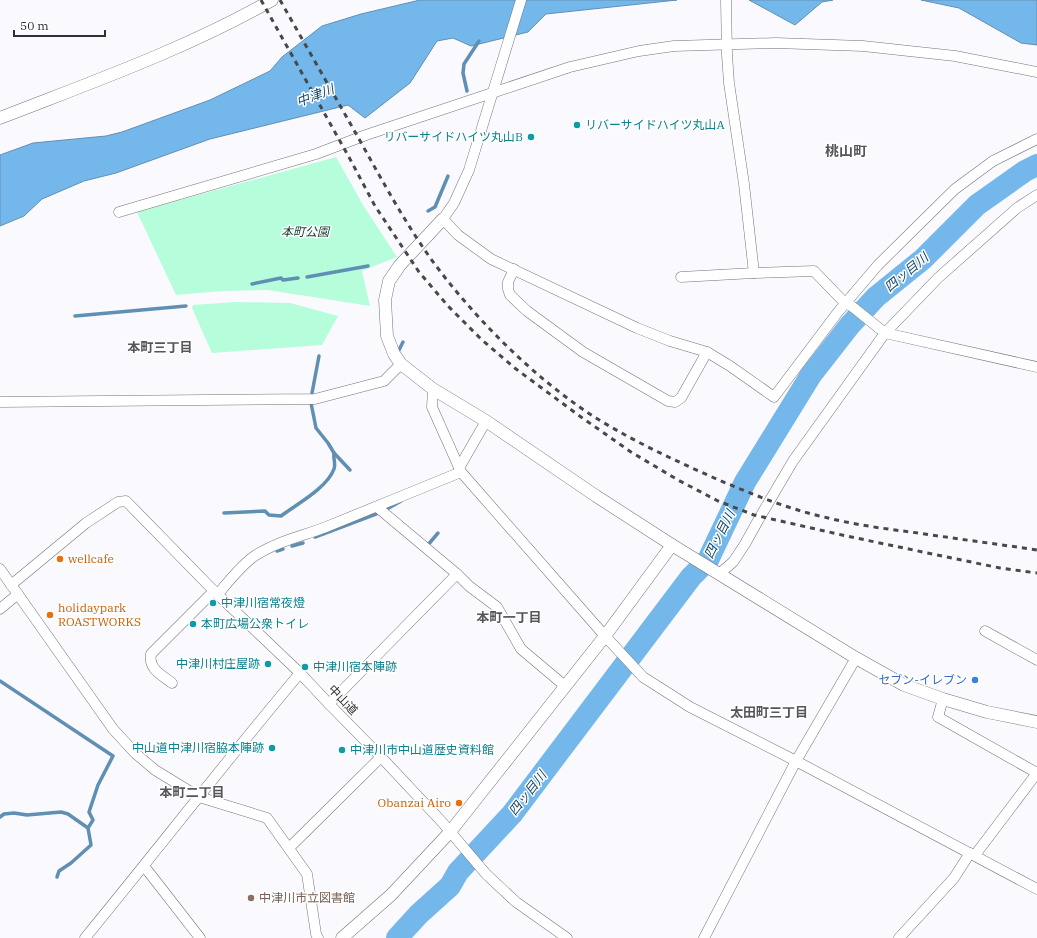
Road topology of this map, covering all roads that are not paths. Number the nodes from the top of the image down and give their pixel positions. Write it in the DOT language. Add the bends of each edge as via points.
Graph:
graph roads {
  1 [pos="272,0"];
  2 [pos="521,0"];
  3 [pos="726,0"];
  4 [pos="726,41"];
  5 [pos="1037,72"];
  6 [pos="491,94"];
  7 [pos="0,118"];
  8 [pos="1037,139"];
  9 [pos="1037,195"];
  10 [pos="119,212"];
  11 [pos="443,219"];
  12 [pos="514,269"];
  13 [pos="754,273"];
  14 [pos="681,277"];
  15 [pos="850,305"];
  16 [pos="882,331"];
  17 [pos="707,352"];
  18 [pos="401,364"];
  19 [pos="1037,367"];
  20 [pos="433,389"];
  21 [pos="0,402"];
  22 [pos="486,421"];
  23 [pos="460,470"];
  24 [pos="377,507"];
  25 [pos="672,545"];
  26 [pos="0,568"];
  27 [pos="717,573"];
  28 [pos="457,574"];
  29 [pos="12,585"];
  30 [pos="216,592"];
  31 [pos="18,594"];
  32 [pos="0,610"];
  33 [pos="985,632"];
  34 [pos="605,636"];
  35 [pos="856,658"];
  36 [pos="1037,660"];
  37 [pos="300,673"];
  38 [pos="172,683"];
  39 [pos="565,686"];
  40 [pos="943,699"];
  41 [pos="329,704"];
  42 [pos="1037,722"];
  43 [pos="381,757"];
  44 [pos="796,762"];
  45 [pos="1037,773"];
  46 [pos="199,797"];
  47 [pos="450,832"];
  48 [pos="288,848"];
  49 [pos="972,854"];
  50 [pos="144,866"];
  51 [pos="1037,889"];
  52 [pos="85,938"];
  53 [pos="200,938"];
  54 [pos="318,938"];
  55 [pos="342,938"];
  56 [pos="567,938"];
  57 [pos="704,938"];
  58 [pos="899,938"];
  1 -- 7 [label="street" via="208,34"];
  2 -- 6 [label="street"];
  3 -- 4 [label="street"];
  4 -- 5 [label="street" via="863,46 955,56"];
  4 -- 6 [label="street" via="639,51 570,67"];
  4 -- 13 [label="street"];
  6 -- 10 [label="street" via="316,154"];
  6 -- 11 [label="street" via="469,170 454,203"];
  8 -- 15 [label="street" via="993,161 955,189 878,265"];
  9 -- 16 [label="street" via="1017,208"];
  11 -- 12 [label="street" via="458,236 472,246"];
  11 -- 18 [label="street" via="400,265 389,282 385,300 387,336"];
  12 -- 17 [label="street" via="637,328"];
  12 -- 17 [label="street" via="508,282 508,289 510,295 527,310 583,352 668,402 675,402 681,398"];
  13 -- 14 [label="street"];
  13 -- 15 [label="street" via="814,271"];
  15 -- 16 [label="street"];
  15 -- 17 [label="street" via="774,397"];
  16 -- 19 [label="street"];
  16 -- 27 [label="street" via="793,461 733,562"];
  18 -- 20 [label="street"];
  18 -- 21 [label="street" via="384,381 315,400"];
  20 -- 22 [label="street"];
  20 -- 23 [label="street" via="432,407"];
  22 -- 23 [label="street"];
  22 -- 25 [label="street"];
  23 -- 24 [label="street"];
  23 -- 34 [label="street"];
  24 -- 28 [label="street"];
  24 -- 30 [label="street" via="304,536 289,539 255,556"];
  25 -- 27 [label="street"];
  25 -- 34 [label="street"];
  26 -- 29 [label="street"];
  27 -- 35 [label="street"];
  28 -- 39 [label="street" via="497,607 520,649"];
  28 -- 41 [label="street"];
  29 -- 30 [label="street, 中山道" via="86,523 118,502 126,501"];
  29 -- 31 [label="street"];
  30 -- 37 [label="street, 中山道"];
  30 -- 38 [label="street" via="151,654 153,668"];
  31 -- 32 [label="street"];
  31 -- 46 [label="street" via="113,729 155,770"];
  33 -- 36 [label="street"];
  34 -- 39 [label="street"];
  34 -- 44 [label="street" via="649,681 690,707"];
  35 -- 40 [label="street" via="904,685"];
  35 -- 44 [label="street"];
  37 -- 41 [label="street, 中山道"];
  37 -- 46 [label="street"];
  39 -- 47 [label="street"];
  40 -- 42 [label="street" via="987,712"];
  40 -- 45 [label="street" via="938,717"];
  41 -- 43 [label="street, 中山道"];
  43 -- 47 [label="street, 中山道"];
  43 -- 48 [label="street"];
  44 -- 49 [label="street"];
  44 -- 57 [label="street"];
  45 -- 49 [label="street"];
  46 -- 48 [label="street" via="267,818"];
  46 -- 50 [label="street"];
  47 -- 55 [label="street" via="391,895"];
  47 -- 56 [label="street, 中山道" via="482,869 516,902"];
  48 -- 54 [label="street" via="307,874"];
  49 -- 51 [label="street"];
  49 -- 58 [label="street" via="954,878"];
  50 -- 52 [label="street"];
  50 -- 53 [label="street"];
}
